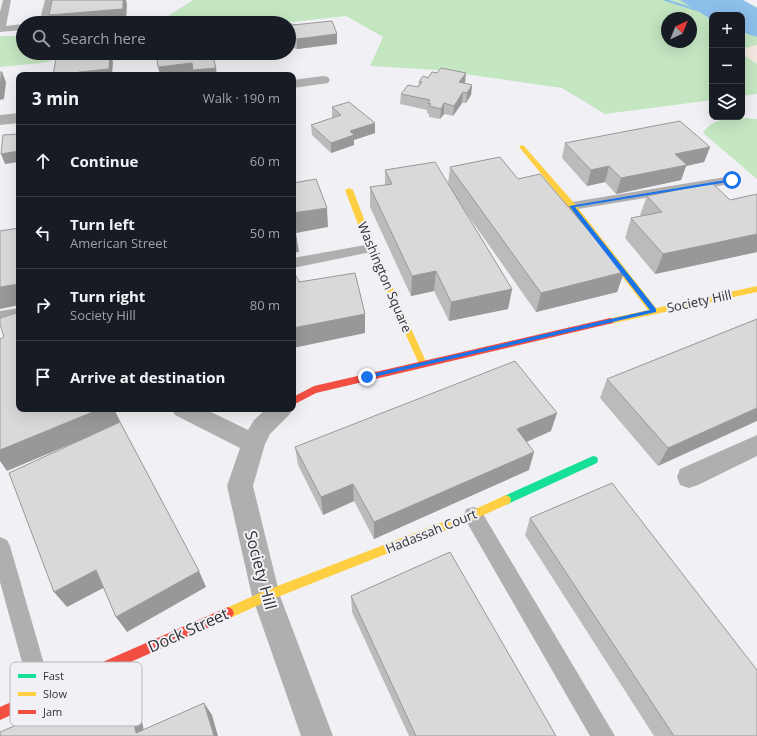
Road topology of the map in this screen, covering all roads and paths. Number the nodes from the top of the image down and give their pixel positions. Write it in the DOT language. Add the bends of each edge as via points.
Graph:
graph roads {
  1 [pos="7,0"];
  2 [pos="49,0"];
  3 [pos="46,16"];
  4 [pos="16,28"];
  5 [pos="323,80"];
  6 [pos="296,84"];
  7 [pos="16,118"];
  8 [pos="0,120"];
  9 [pos="522,147"];
  10 [pos="732,180"];
  11 [pos="349,190"];
  12 [pos="572,206"];
  13 [pos="371,248"];
  14 [pos="296,262"];
  15 [pos="757,289"];
  16 [pos="654,311"];
  17 [pos="16,315"];
  18 [pos="0,318"];
  19 [pos="423,364"];
  20 [pos="296,399"];
  21 [pos="189,412"];
  22 [pos="278,412"];
  23 [pos="253,443"];
  24 [pos="757,446"];
  25 [pos="593,460"];
  26 [pos="689,477"];
  27 [pos="473,515"];
  28 [pos="0,546"];
  29 [pos="266,596"];
  30 [pos="33,662"];
  31 [pos="115,662"];
  32 [pos="10,709"];
  33 [pos="0,714"];
  34 [pos="317,736"];
  35 [pos="603,736"];
  1 -- 4 [label="lane" via="1,29"];
  2 -- 3 [label="lane"];
  5 -- 6 [label="street"];
  7 -- 8 [label="street"];
  9 -- 12 [label="street"];
  10 -- 12 [label="lane"];
  11 -- 13 [label="street, Washington Square"];
  12 -- 16 [label="street"];
  13 -- 14 [label="lane"];
  13 -- 19 [label="street, Washington Square"];
  15 -- 16 [label="street, Society Hill"];
  16 -- 19 [label="street, Society Hill"];
  17 -- 18 [label="street"];
  19 -- 20 [label="street, Society Hill" via="314,390"];
  21 -- 23 [label="street"];
  22 -- 23 [label="street, Society Hill" via="262,427"];
  23 -- 29 [label="street, Society Hill" via="240,486"];
  24 -- 26 [label="street"];
  25 -- 27 [label="street, Hadassah Court"];
  27 -- 29 [label="street, Hadassah Court"];
  27 -- 35 [label="lane"];
  28 -- 30 [label="lane"];
  29 -- 31 [label="street, Dock Street"];
  29 -- 34 [label="street, Society Hill"];
  32 -- 33 [label="street, Dock Street"];
}
